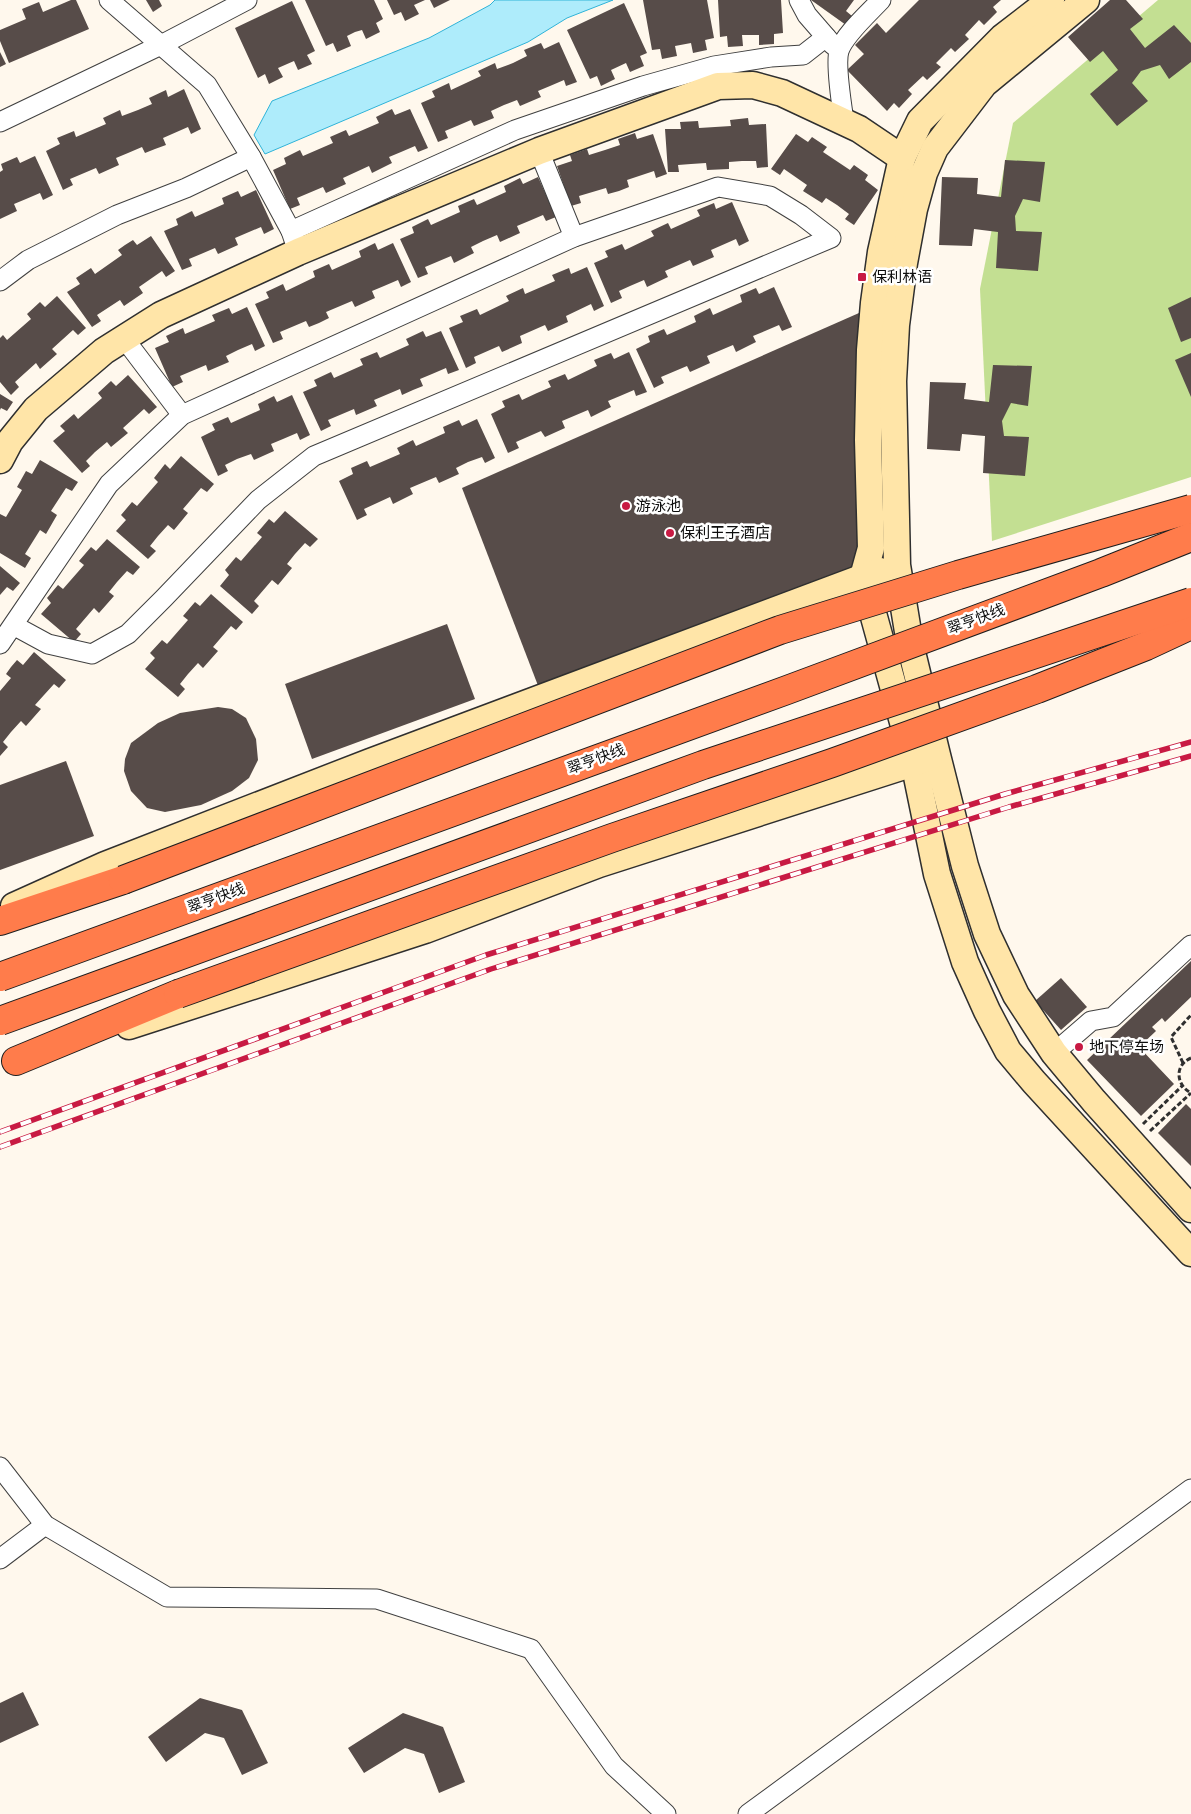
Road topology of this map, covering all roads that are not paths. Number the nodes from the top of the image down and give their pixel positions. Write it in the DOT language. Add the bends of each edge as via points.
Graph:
graph roads {
  1 [pos="109,0"];
  2 [pos="247,0"];
  3 [pos="799,0"];
  4 [pos="881,0"];
  5 [pos="1051,0"];
  6 [pos="1086,0"];
  7 [pos="826,37"];
  8 [pos="161,45"];
  9 [pos="838,52"];
  10 [pos="844,121"];
  11 [pos="0,122"];
  12 [pos="539,151"];
  13 [pos="251,157"];
  14 [pos="902,158"];
  15 [pos="924,173"];
  16 [pos="574,237"];
  17 [pos="294,241"];
  18 [pos="0,281"];
  19 [pos="123,338"];
  20 [pos="182,415"];
  21 [pos="0,460"];
  22 [pos="1191,509"];
  23 [pos="1191,537"];
  24 [pos="897,564"];
  25 [pos="863,577"];
  26 [pos="1191,602"];
  27 [pos="13,625"];
  28 [pos="1191,625"];
  29 [pos="0,644"];
  30 [pos="926,759"];
  31 [pos="0,912"];
  32 [pos="0,921"];
  33 [pos="1191,945"];
  34 [pos="0,977"];
  35 [pos="0,1021"];
  36 [pos="1054,1053"];
  37 [pos="8,1064"];
  38 [pos="1191,1209"];
  39 [pos="1191,1253"];
  40 [pos="0,1467"];
  41 [pos="1191,1489"];
  42 [pos="45,1524"];
  43 [pos="0,1559"];
  44 [pos="666,1814"];
  45 [pos="748,1814"];
  1 -- 8 [label="street"];
  2 -- 8 [label="street"];
  3 -- 7 [label="street"];
  4 -- 9 [label="street" via="850,33"];
  5 -- 14 [label="street" via="1003,37 920,121"];
  6 -- 15 [label="street" via="984,84 935,148"];
  7 -- 9 [label="street"];
  7 -- 17 [label="street" via="803,55 714,66 515,130"];
  8 -- 11 [label="street"];
  8 -- 13 [label="street" via="208,85"];
  9 -- 10 [label="street"];
  10 -- 12 [label="street" via="782,93 753,85 718,86"];
  10 -- 14 [label="street"];
  12 -- 16 [label="street"];
  12 -- 17 [label="street"];
  13 -- 17 [label="street"];
  13 -- 18 [label="street" via="186,188 117,215 28,260"];
  14 -- 15 [label="street"];
  14 -- 25 [label="street" via="881,252 874,303 868,440 871,548"];
  15 -- 24 [label="street" via="904,263 896,325 893,381"];
  16 -- 20 [label="street"];
  16 -- 27 [label="street" via="718,187 770,196 831,238 314,456 258,500 128,634 92,654 48,644"];
  17 -- 19 [label="street"];
  19 -- 20 [label="street"];
  19 -- 21 [label="street" via="36,409 10,441"];
  20 -- 27 [label="street" via="109,484"];
  22 -- 32 [label="highway, bridge" via="780,630 123,880"];
  23 -- 34 [label="highway, 翠亨快线, bridge" via="787,690"];
  24 -- 25 [label="street"];
  24 -- 30 [label="street"];
  25 -- 30 [label="street"];
  25 -- 31 [label="street" via="105,865"];
  26 -- 35 [label="highway, bridge" via="703,765"];
  27 -- 29 [label="street"];
  28 -- 37 [label="highway, bridge" via="1037,689 832,764 612,838 178,994"];
  30 -- 36 [label="street" via="987,934 1016,994"];
  30 -- 37 [label="street" via="599,864 425,930"];
  30 -- 39 [label="street" via="937,874 965,962 1008,1051"];
  33 -- 36 [label="street" via="1113,1017 1091,1021"];
  36 -- 38 [label="street"];
  40 -- 42 [label="street"];
  41 -- 45 [label="street"];
  42 -- 43 [label="street"];
  42 -- 44 [label="street" via="167,1597 377,1599 531,1649 614,1766"];
}
